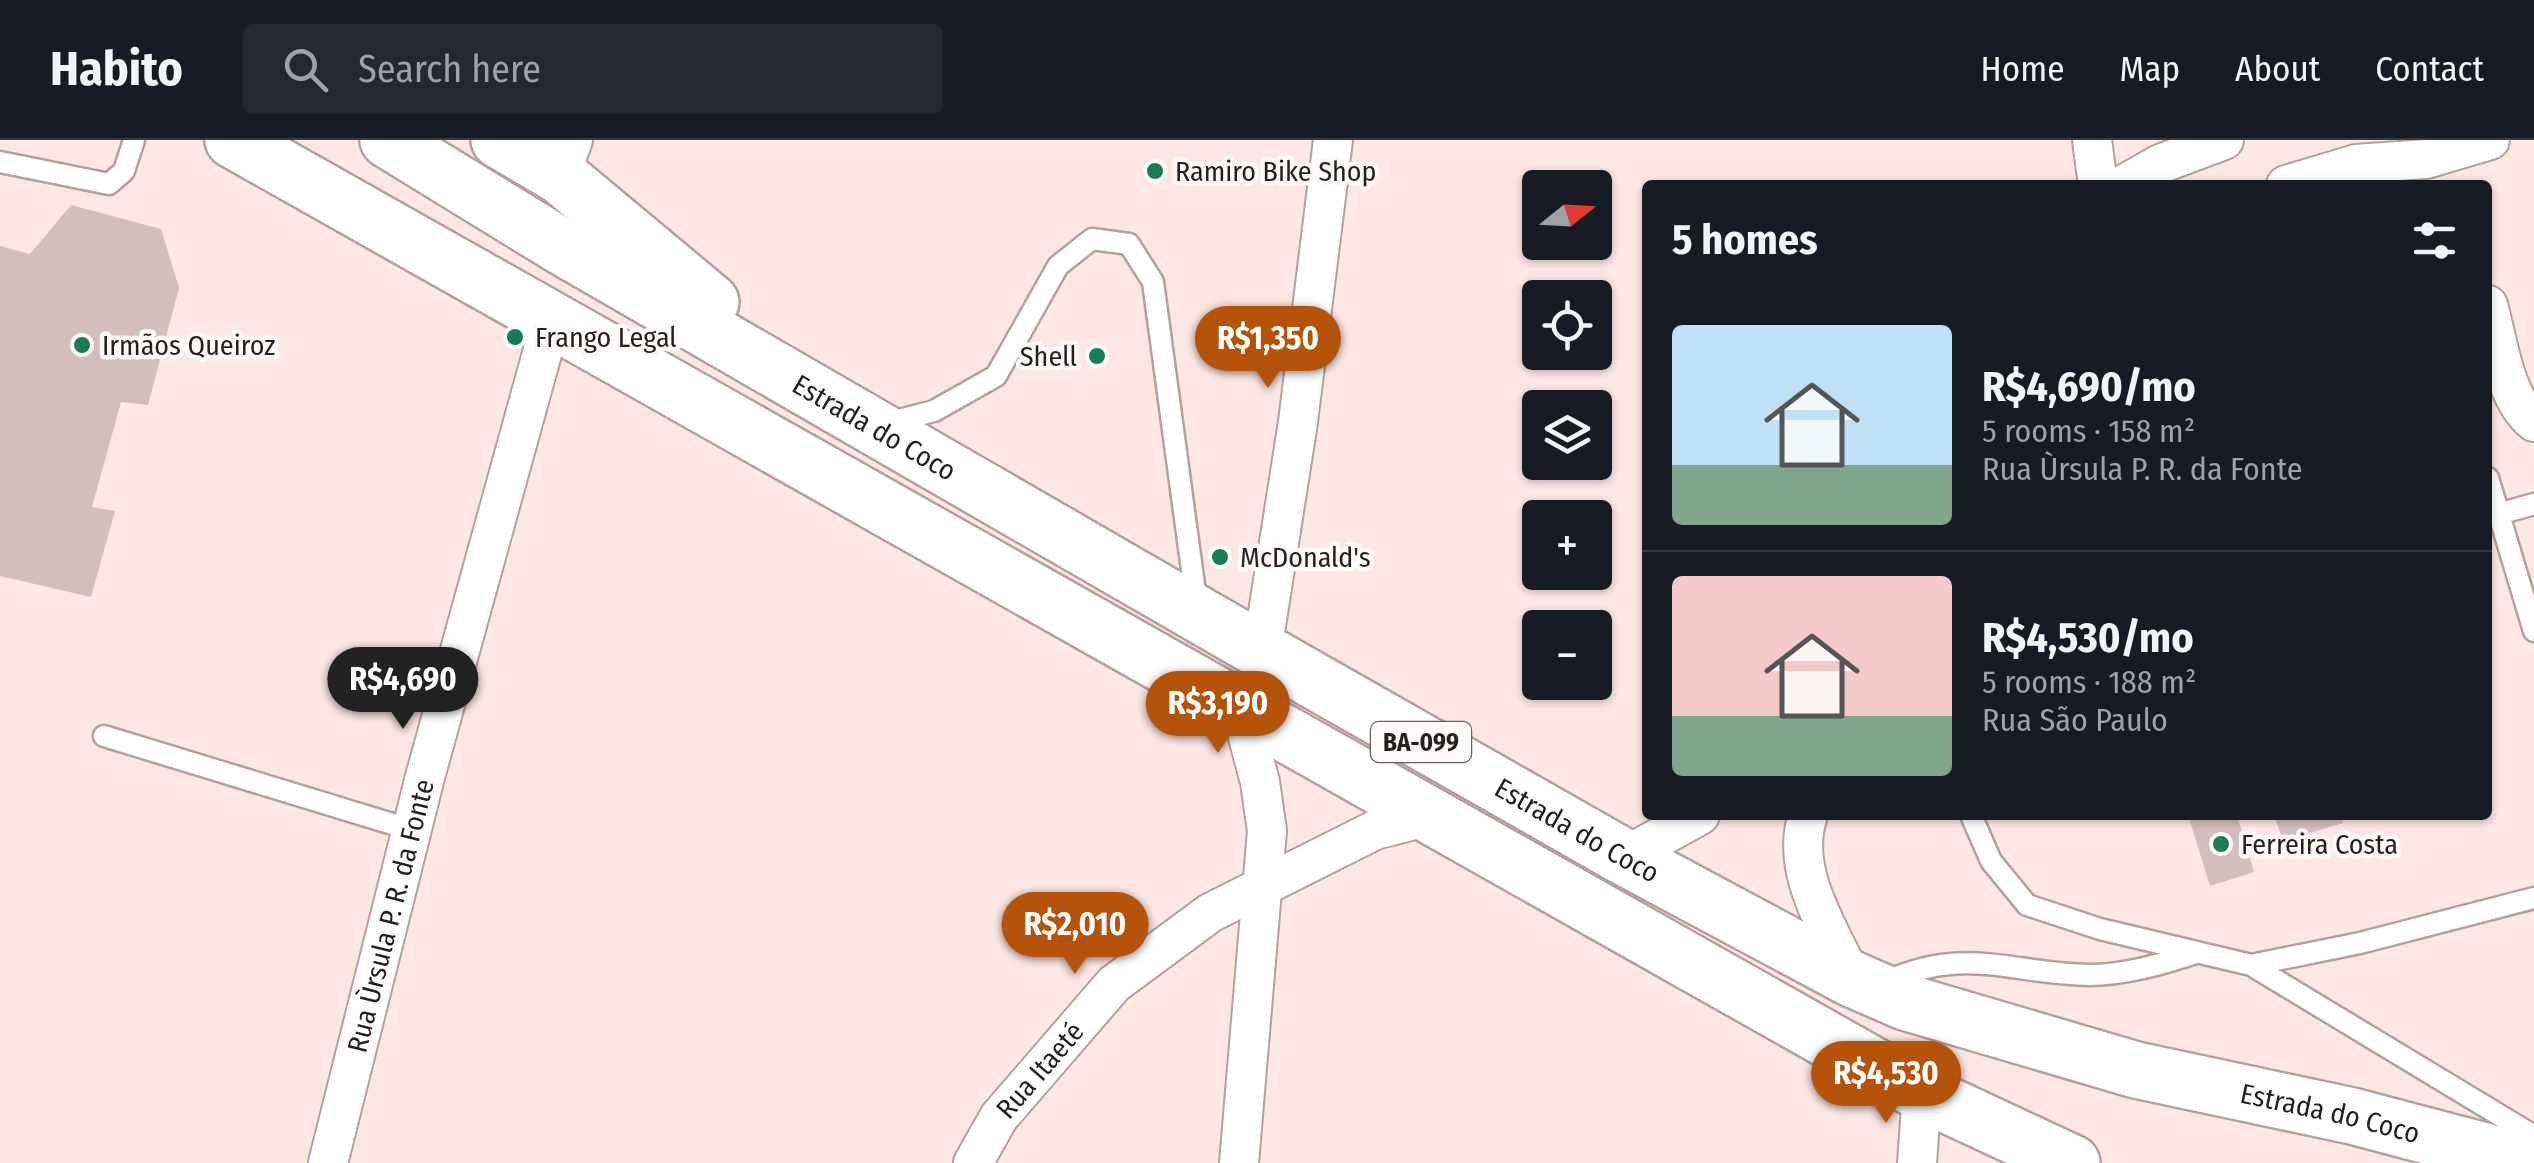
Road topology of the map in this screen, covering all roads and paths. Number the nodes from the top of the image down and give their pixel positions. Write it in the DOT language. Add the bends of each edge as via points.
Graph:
graph roads {
  1 [pos="134,140"];
  2 [pos="233,140"];
  3 [pos="388,140"];
  4 [pos="499,140"];
  5 [pos="1333,140"];
  6 [pos="2092,140"];
  7 [pos="2224,140"];
  8 [pos="2490,140"];
  9 [pos="566,158"];
  10 [pos="2446,160"];
  11 [pos="0,162"];
  12 [pos="2097,180"];
  13 [pos="2147,180"];
  14 [pos="2303,180"];
  15 [pos="2492,320"];
  16 [pos="552,321"];
  17 [pos="812,388"];
  18 [pos="2534,422"];
  19 [pos="876,425"];
  20 [pos="2492,488"];
  21 [pos="2534,504"];
  22 [pos="2502,513"];
  23 [pos="1198,614"];
  24 [pos="2534,632"];
  25 [pos="1262,651"];
  26 [pos="1241,712"];
  27 [pos="104,736"];
  28 [pos="1430,816"];
  29 [pos="1691,820"];
  30 [pos="1806,820"];
  31 [pos="1973,820"];
  32 [pos="412,830"];
  33 [pos="1624,858"];
  34 [pos="1266,887"];
  35 [pos="2534,898"];
  36 [pos="2198,952"];
  37 [pos="2251,965"];
  38 [pos="1863,983"];
  39 [pos="1922,1093"];
  40 [pos="2534,1136"];
  41 [pos="328,1163"];
  42 [pos="973,1163"];
  43 [pos="1240,1163"];
  44 [pos="1917,1163"];
  45 [pos="2072,1163"];
  46 [pos="2530,1163"];
  1 -- 11 [label="lane" via="124,171 108,184"];
  2 -- 16 [label="highway, BA-099"];
  3 -- 17 [label="highway, Estrada do Coco / BA-099"];
  4 -- 9 [label="highway"];
  5 -- 25 [label="street"];
  6 -- 12 [label="street"];
  7 -- 13 [label="street"];
  8 -- 10 [label="street"];
  9 -- 17 [label="highway"];
  10 -- 14 [label="street" via="2356,164"];
  15 -- 18 [label="street" via="2510,385"];
  16 -- 26 [label="highway, BA-099"];
  16 -- 32 [label="street, Rua Ùrsula P. R. da Fonte"];
  17 -- 19 [label="highway, Estrada do Coco / BA-099"];
  19 -- 23 [label="highway, Estrada do Coco / BA-099"];
  19 -- 23 [label="lane" via="973,394 996,376 1058,266 1092,238 1129,244 1153,282"];
  20 -- 22 [label="lane"];
  21 -- 22 [label="lane"];
  22 -- 24 [label="lane"];
  23 -- 25 [label="highway, Estrada do Coco / BA-099"];
  25 -- 33 [label="highway, Estrada do Coco / BA-099"];
  26 -- 28 [label="highway, BA-099"];
  26 -- 34 [label="street" via="1260,782"];
  27 -- 32 [label="lane"];
  28 -- 34 [label="street, Rua Itaeté" via="1375,830"];
  28 -- 39 [label="highway, BA-099"];
  29 -- 33 [label="street"];
  30 -- 38 [label="street" via="1799,841 1805,871"];
  31 -- 36 [label="lane" via="1992,862 2027,905"];
  32 -- 41 [label="street, Rua Ùrsula P. R. da Fonte"];
  33 -- 38 [label="highway, Estrada do Coco / BA-099"];
  34 -- 42 [label="street, Rua Itaeté" via="1210,914 1114,984 999,1117"];
  34 -- 43 [label="street"];
  35 -- 37 [label="lane"];
  36 -- 37 [label="lane"];
  36 -- 38 [label="lane" via="2091,975 1962,960"];
  37 -- 40 [label="lane"];
  38 -- 46 [label="highway, Estrada do Coco / BA-099" via="1906,1002 2136,1070"];
  39 -- 44 [label="street"];
  39 -- 45 [label="highway, BA-099"];
}
